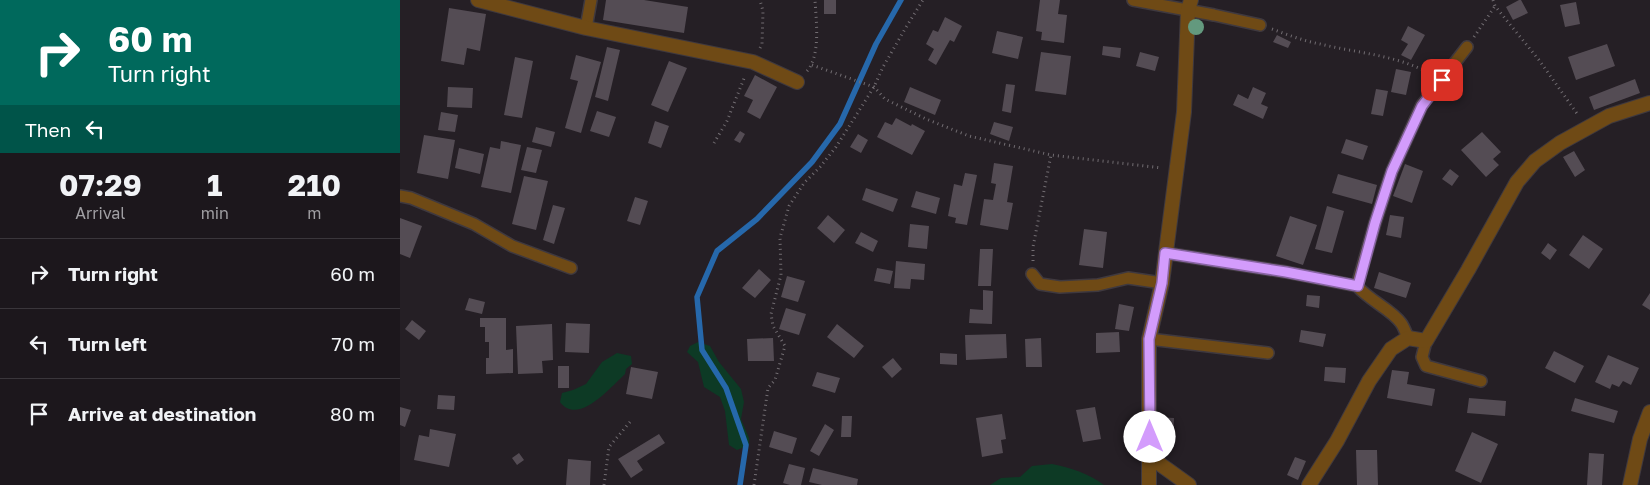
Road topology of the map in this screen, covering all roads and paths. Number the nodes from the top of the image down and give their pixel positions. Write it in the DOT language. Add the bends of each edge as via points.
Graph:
graph roads {
  1 [pos="478,0"];
  2 [pos="591,0"];
  3 [pos="760,0"];
  4 [pos="815,0"];
  5 [pos="923,0"];
  6 [pos="1133,0"];
  7 [pos="1493,0"];
  8 [pos="1190,5"];
  9 [pos="1494,6"];
  10 [pos="1260,25"];
  11 [pos="586,28"];
  12 [pos="1467,47"];
  13 [pos="751,62"];
  14 [pos="812,65"];
  15 [pos="1442,80"];
  16 [pos="797,82"];
  17 [pos="874,88"];
  18 [pos="1650,103"];
  19 [pos="1586,128"];
  20 [pos="714,143"];
  21 [pos="1051,155"];
  22 [pos="1177,169"];
  23 [pos="400,196"];
  24 [pos="1165,253"];
  25 [pos="571,268"];
  26 [pos="1032,274"];
  27 [pos="1162,283"];
  28 [pos="1358,286"];
  29 [pos="1408,338"];
  30 [pos="1149,339"];
  31 [pos="1426,341"];
  32 [pos="1268,353"];
  33 [pos="1481,381"];
  34 [pos="1650,412"];
  35 [pos="630,422"];
  36 [pos="1150,457"];
  37 [pos="604,485"];
  38 [pos="754,485"];
  39 [pos="1149,485"];
  40 [pos="1189,485"];
  41 [pos="1309,485"];
  42 [pos="1630,485"];
  1 -- 11 [label="street"];
  2 -- 11 [label="lane"];
  3 -- 13 [label="path" via="762,44"];
  4 -- 14 [label="path" via="817,44"];
  5 -- 17 [label="path" via="900,36"];
  6 -- 8 [label="lane"];
  7 -- 9 [label="path"];
  8 -- 10 [label="lane"];
  8 -- 22 [label="street"];
  9 -- 12 [label="path"];
  9 -- 19 [label="path" via="1566,95"];
  10 -- 15 [label="path" via="1319,44 1413,64"];
  11 -- 13 [label="street"];
  12 -- 15 [label="lane"];
  13 -- 16 [label="street"];
  13 -- 20 [label="path" via="727,121"];
  14 -- 16 [label="path"];
  14 -- 17 [label="path"];
  15 -- 28 [label="lane" via="1422,106 1392,171"];
  17 -- 21 [label="path" via="885,99 969,136"];
  17 -- 38 [label="path" via="836,147 804,183 789,206 780,238 781,275 770,314 785,346 775,380 768,388"];
  18 -- 19 [label="street" via="1609,116"];
  19 -- 31 [label="street" via="1535,161 1517,182"];
  21 -- 22 [label="path"];
  21 -- 26 [label="path" via="1033,247"];
  22 -- 24 [label="street"];
  23 -- 25 [label="lane" via="474,224 512,246"];
  24 -- 27 [label="street"];
  24 -- 28 [label="lane"];
  26 -- 27 [label="lane" via="1040,284 1060,287 1098,285 1128,278"];
  27 -- 30 [label="street"];
  28 -- 29 [label="lane" via="1402,323"];
  29 -- 31 [label="street"];
  29 -- 41 [label="street" via="1390,349"];
  30 -- 32 [label="lane"];
  30 -- 36 [label="street"];
  31 -- 33 [label="lane" via="1422,357 1426,366"];
  34 -- 42 [label="street" via="1640,439"];
  35 -- 37 [label="path" via="609,447"];
  36 -- 39 [label="street"];
  36 -- 40 [label="street"];
}
